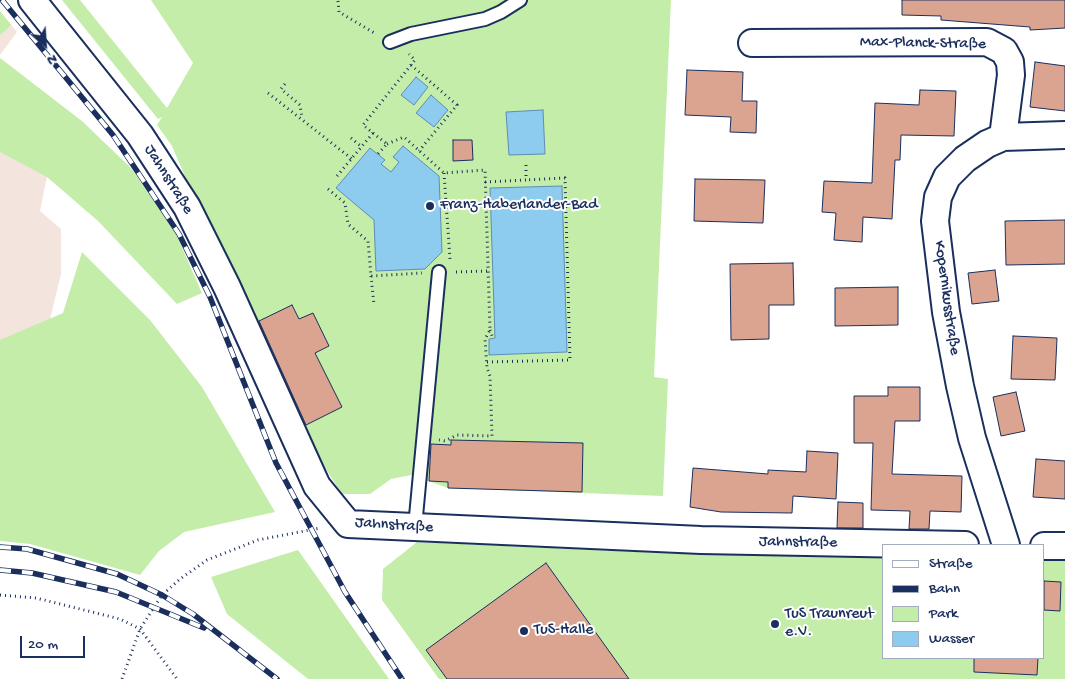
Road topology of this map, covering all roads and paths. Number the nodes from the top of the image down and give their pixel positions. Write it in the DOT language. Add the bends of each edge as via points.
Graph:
graph roads {
  1 [pos="32,0"];
  2 [pos="520,0"];
  3 [pos="338,1"];
  4 [pos="390,42"];
  5 [pos="752,43"];
  6 [pos="411,65"];
  7 [pos="285,84"];
  8 [pos="268,92"];
  9 [pos="302,120"];
  10 [pos="373,133"];
  11 [pos="1065,135"];
  12 [pos="1003,137"];
  13 [pos="351,138"];
  14 [pos="387,144"];
  15 [pos="362,147"];
  16 [pos="420,151"];
  17 [pos="378,154"];
  18 [pos="352,159"];
  19 [pos="526,161"];
  20 [pos="444,173"];
  21 [pos="337,176"];
  22 [pos="526,180"];
  23 [pos="485,182"];
  24 [pos="328,189"];
  25 [pos="488,271"];
  26 [pos="445,272"];
  27 [pos="371,276"];
  28 [pos="374,305"];
  29 [pos="490,330"];
  30 [pos="493,338"];
  31 [pos="487,362"];
  32 [pos="423,448"];
  33 [pos="348,524"];
  34 [pos="416,527"];
  35 [pos="912,544"];
  36 [pos="1006,544"];
  37 [pos="1045,546"];
  38 [pos="1065,546"];
  39 [pos="0,595"];
  40 [pos="140,629"];
  41 [pos="122,679"];
  42 [pos="177,679"];
  1 -- 33 [label="street, Jahnstraße" via="140,135 186,207 227,287 312,476"];
  2 -- 4 [label="lane" via="484,19 411,34"];
  3 -- 4 [label="path" via="339,12"];
  4 -- 6 [label="path" via="415,60"];
  5 -- 12 [label="street, Max-Planck-Straße" via="987,42 1004,50 1010,62"];
  6 -- 10 [label="path" via="363,125"];
  6 -- 16 [label="path" via="457,105"];
  7 -- 9 [label="path" via="281,89 300,105"];
  8 -- 9 [label="path"];
  9 -- 18 [label="path"];
  10 -- 14 [label="path"];
  10 -- 15 [label="path"];
  11 -- 12 [label="street, Kopernikusstraße"];
  12 -- 36 [label="street, Kopernikusstraße" via="965,159 947,176 938,197 935,221 946,312 960,386 972,438"];
  13 -- 15 [label="path"];
  14 -- 16 [label="path" via="404,137"];
  14 -- 17 [label="path"];
  15 -- 18 [label="path"];
  16 -- 20 [label="path"];
  18 -- 21 [label="path"];
  19 -- 22 [label="path"];
  20 -- 23 [label="path" via="485,170"];
  20 -- 26 [label="path"];
  22 -- 23 [label="path"];
  22 -- 31 [label="path" via="565,178 570,360"];
  23 -- 25 [label="path"];
  24 -- 27 [label="path" via="345,203 348,224 368,241"];
  25 -- 26 [label="path"];
  25 -- 29 [label="path"];
  26 -- 27 [label="path"];
  26 -- 32 [label="lane"];
  27 -- 28 [label="path"];
  29 -- 30 [label="path"];
  29 -- 31 [label="path" via="485,339"];
  31 -- 32 [label="path" via="492,436 457,435 444,441 432,440"];
  32 -- 34 [label="lane"];
  33 -- 34 [label="street, Jahnstraße"];
  33 -- 40 [label="path" via="258,540 207,560 162,595"];
  34 -- 35 [label="street, Jahnstraße" via="700,540"];
  37 -- 38 [label="street"];
  39 -- 40 [label="path" via="36,598 120,619"];
  40 -- 41 [label="path"];
  40 -- 42 [label="path"];
}
